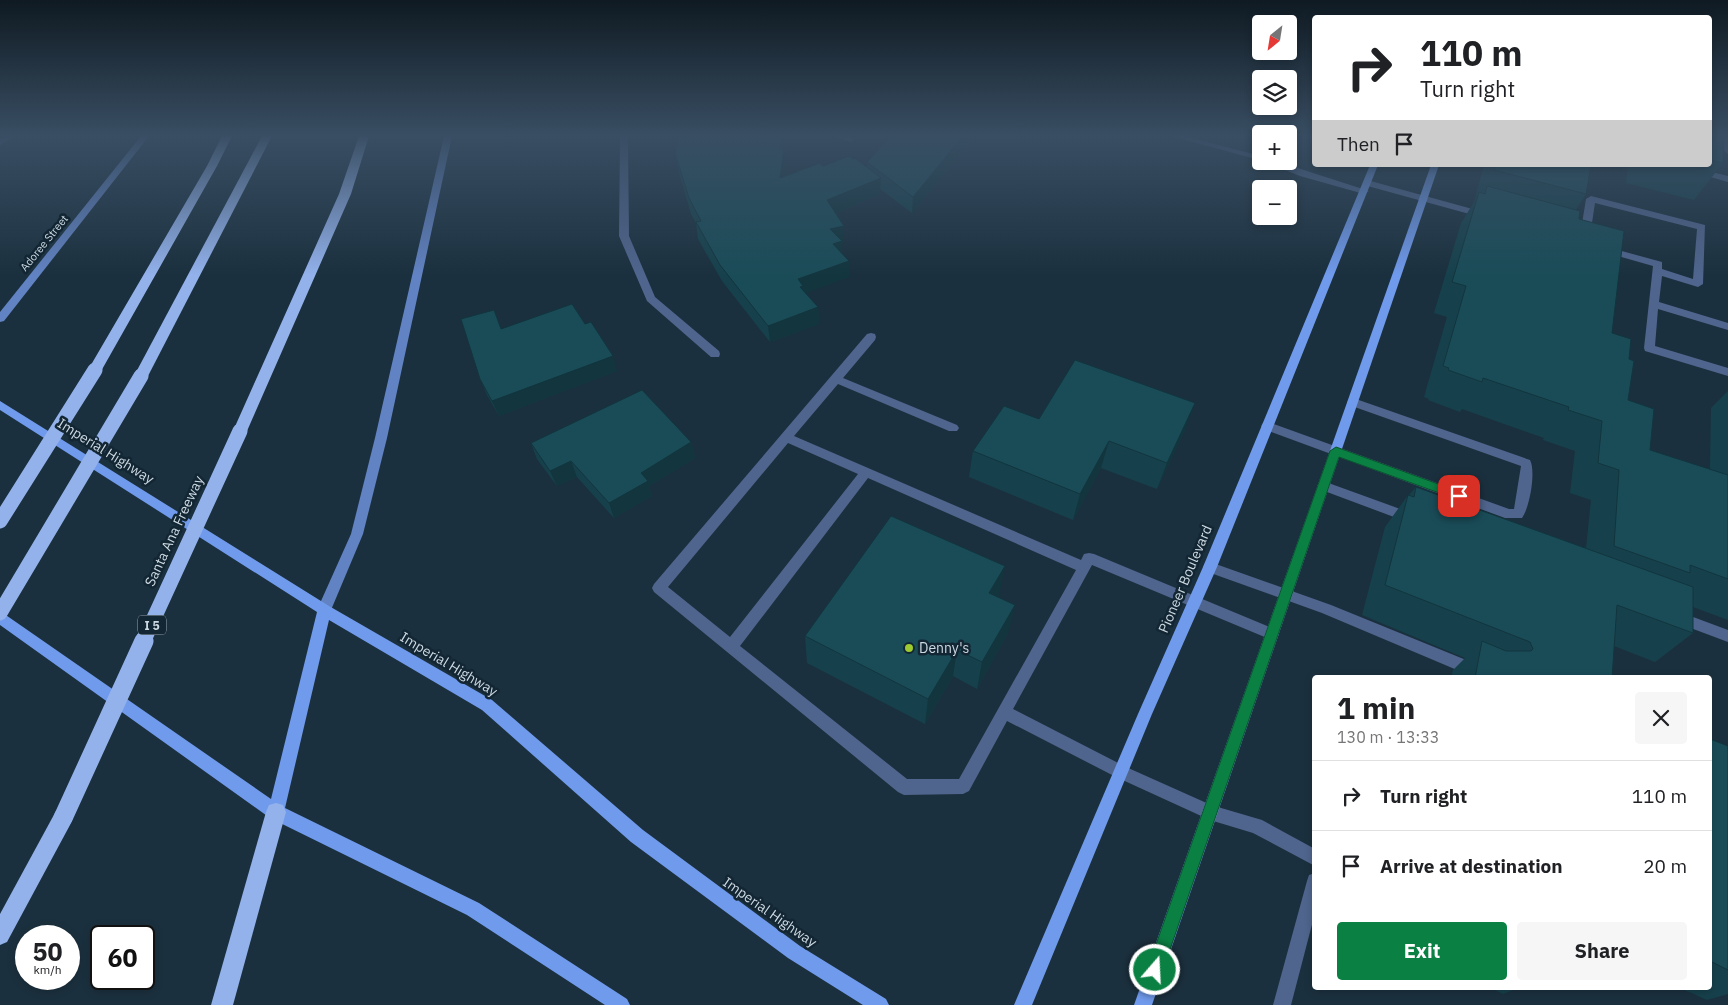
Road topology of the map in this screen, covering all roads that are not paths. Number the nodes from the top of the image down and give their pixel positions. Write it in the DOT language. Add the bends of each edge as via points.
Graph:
graph roads {
  1 [pos="108,183"];
  2 [pos="202,183"];
  3 [pos="242,183"];
  4 [pos="349,183"];
  5 [pos="438,183"];
  6 [pos="624,183"];
  7 [pos="1345,183"];
  8 [pos="1367,183"];
  9 [pos="1428,183"];
  10 [pos="1365,187"];
  11 [pos="1423,198"];
  12 [pos="1490,217"];
  13 [pos="1657,271"];
  14 [pos="1653,304"];
  15 [pos="0,319"];
  16 [pos="1728,327"];
  17 [pos="871,337"];
  18 [pos="714,354"];
  19 [pos="1728,372"];
  20 [pos="836,379"];
  21 [pos="1353,402"];
  22 [pos="0,405"];
  23 [pos="1268,426"];
  24 [pos="953,428"];
  25 [pos="786,438"];
  26 [pos="1336,451"];
  27 [pos="866,472"];
  28 [pos="1323,486"];
  29 [pos="0,521"];
  30 [pos="1425,524"];
  31 [pos="1210,566"];
  32 [pos="1083,567"];
  33 [pos="1284,595"];
  34 [pos="1195,602"];
  35 [pos="324,610"];
  36 [pos="1664,612"];
  37 [pos="0,613"];
  38 [pos="0,618"];
  39 [pos="1272,634"];
  40 [pos="1728,636"];
  41 [pos="731,647"];
  42 [pos="1486,675"];
  43 [pos="1004,712"];
  44 [pos="1121,772"];
  45 [pos="276,812"];
  46 [pos="1210,812"];
  47 [pos="1312,856"];
  48 [pos="1312,892"];
  49 [pos="0,935"];
  50 [pos="222,1005"];
  51 [pos="621,1005"];
  52 [pos="880,1005"];
  53 [pos="1023,1005"];
  54 [pos="1143,1005"];
  55 [pos="1282,1005"];
  1 -- 15 [label="main road, Adoree Street"];
  2 -- 29 [label="highway, bridge" via="95,370"];
  3 -- 37 [label="highway, bridge" via="141,376"];
  4 -- 49 [label="highway, Santa Ana Freeway / I 5, bridge" via="240,431 63,818"];
  5 -- 35 [label="main road" via="357,534"];
  6 -- 18 [label="street" via="624,236 651,299"];
  7 -- 10 [label="street"];
  8 -- 10 [label="main road, Pioneer Boulevard"];
  9 -- 11 [label="main road"];
  10 -- 11 [label="street"];
  10 -- 23 [label="main road, Pioneer Boulevard"];
  11 -- 12 [label="street"];
  11 -- 21 [label="main road"];
  13 -- 13 [label="street" via="1658,264 1579,242 1591,199 1702,227 1698,284"];
  13 -- 14 [label="street"];
  14 -- 16 [label="street"];
  14 -- 19 [label="street" via="1649,348"];
  17 -- 20 [label="street"];
  20 -- 24 [label="street"];
  20 -- 25 [label="street"];
  21 -- 26 [label="main road"];
  21 -- 26 [label="street" via="1526,463 1528,468 1520,511 1509,514"];
  22 -- 35 [label="main road, Imperial Highway"];
  23 -- 26 [label="street"];
  23 -- 31 [label="main road, Pioneer Boulevard"];
  25 -- 27 [label="street"];
  25 -- 41 [label="street" via="659,588"];
  26 -- 28 [label="main road"];
  27 -- 32 [label="street"];
  27 -- 41 [label="street"];
  28 -- 30 [label="street"];
  28 -- 33 [label="main road"];
  31 -- 33 [label="street"];
  31 -- 34 [label="main road, Pioneer Boulevard"];
  32 -- 34 [label="street" via="1089,558"];
  32 -- 43 [label="street"];
  33 -- 39 [label="main road"];
  33 -- 42 [label="street"];
  34 -- 39 [label="street"];
  34 -- 44 [label="main road, Pioneer Boulevard"];
  35 -- 45 [label="main road"];
  35 -- 52 [label="main road, Imperial Highway" via="487,706 637,836 794,952"];
  36 -- 40 [label="street"];
  38 -- 45 [label="main road"];
  39 -- 46 [label="main road"];
  41 -- 43 [label="street" via="904,786 963,786"];
  43 -- 44 [label="street"];
  44 -- 46 [label="street"];
  44 -- 53 [label="main road, Pioneer Boulevard"];
  45 -- 50 [label="highway"];
  45 -- 51 [label="main road" via="473,909"];
  46 -- 47 [label="street" via="1256,826"];
  46 -- 54 [label="main road"];
  48 -- 55 [label="street"];
}
